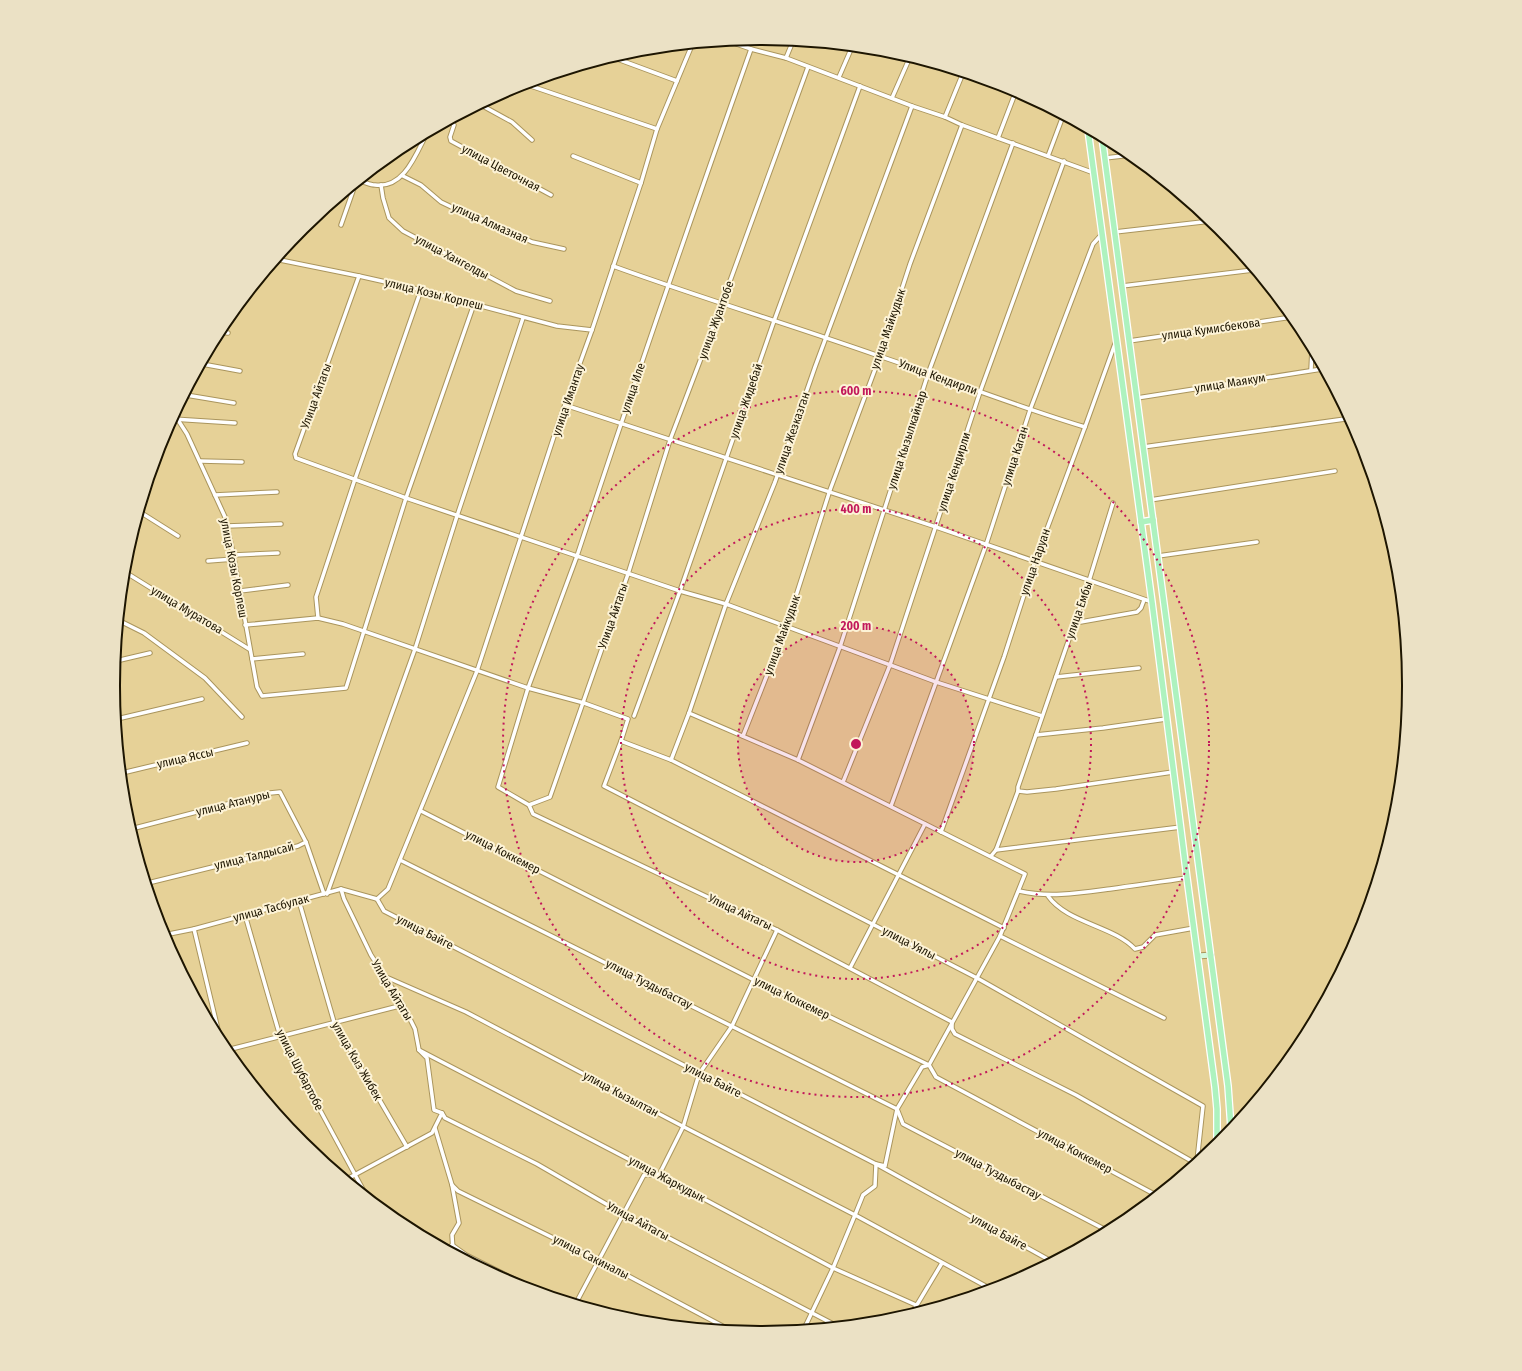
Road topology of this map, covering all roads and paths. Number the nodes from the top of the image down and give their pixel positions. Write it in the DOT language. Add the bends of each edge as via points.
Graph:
graph roads {
  1 [pos="739,46"];
  2 [pos="791,46"];
  3 [pos="690,49"];
  4 [pos="751,49"];
  5 [pos="850,51"];
  6 [pos="786,58"];
  7 [pos="621,61"];
  8 [pos="908,62"];
  9 [pos="808,67"];
  10 [pos="839,77"];
  11 [pos="962,77"];
  12 [pos="676,81"];
  13 [pos="860,86"];
  14 [pos="534,87"];
  15 [pos="1014,97"];
  16 [pos="892,98"];
  17 [pos="912,106"];
  18 [pos="488,107"];
  19 [pos="945,117"];
  20 [pos="1061,120"];
  21 [pos="453,124"];
  22 [pos="962,125"];
  23 [pos="657,129"];
  24 [pos="1089,136"];
  25 [pos="998,138"];
  26 [pos="532,140"];
  27 [pos="421,143"];
  28 [pos="1012,143"];
  29 [pos="1103,144"];
  30 [pos="573,156"];
  31 [pos="1048,156"];
  32 [pos="1121,156"];
  33 [pos="1105,158"];
  34 [pos="1064,161"];
  35 [pos="1094,173"];
  36 [pos="403,176"];
  37 [pos="365,182"];
  38 [pos="641,183"];
  39 [pos="381,185"];
  40 [pos="352,193"];
  41 [pos="551,195"];
  42 [pos="1202,222"];
  43 [pos="341,225"];
  44 [pos="1115,232"];
  45 [pos="1102,234"];
  46 [pos="564,249"];
  47 [pos="282,260"];
  48 [pos="613,266"];
  49 [pos="1249,270"];
  50 [pos="360,276"];
  51 [pos="669,286"];
  52 [pos="1122,286"];
  53 [pos="421,290"];
  54 [pos="550,301"];
  55 [pos="722,303"];
  56 [pos="474,304"];
  57 [pos="524,318"];
  58 [pos="1285,318"];
  59 [pos="774,321"];
  60 [pos="592,330"];
  61 [pos="826,339"];
  62 [pos="1116,341"];
  63 [pos="1129,341"];
  64 [pos="880,356"];
  65 [pos="1312,358"];
  66 [pos="206,365"];
  67 [pos="1318,369"];
  68 [pos="1311,370"];
  69 [pos="240,371"];
  70 [pos="928,374"];
  71 [pos="980,392"];
  72 [pos="190,396"];
  73 [pos="1137,398"];
  74 [pos="234,403"];
  75 [pos="565,405"];
  76 [pos="1030,410"];
  77 [pos="1343,419"];
  78 [pos="178,420"];
  79 [pos="621,422"];
  80 [pos="235,423"];
  81 [pos="1085,427"];
  82 [pos="670,440"];
  83 [pos="1143,447"];
  84 [pos="726,458"];
  85 [pos="200,462"];
  86 [pos="242,462"];
  87 [pos="1335,471"];
  88 [pos="777,475"];
  89 [pos="355,479"];
  90 [pos="277,492"];
  91 [pos="830,492"];
  92 [pos="215,495"];
  93 [pos="406,498"];
  94 [pos="1150,500"];
  95 [pos="1114,503"];
  96 [pos="884,510"];
  97 [pos="144,514"];
  98 [pos="457,516"];
  99 [pos="1153,520"];
  100 [pos="1141,522"];
  101 [pos="281,524"];
  102 [pos="227,526"];
  103 [pos="936,527"];
  104 [pos="178,536"];
  105 [pos="521,538"];
  106 [pos="1257,542"];
  107 [pos="986,546"];
  108 [pos="278,553"];
  109 [pos="577,556"];
  110 [pos="1158,556"];
  111 [pos="234,557"];
  112 [pos="208,561"];
  113 [pos="1035,561"];
  114 [pos="628,574"];
  115 [pos="131,575"];
  116 [pos="1089,581"];
  117 [pos="288,585"];
  118 [pos="240,591"];
  119 [pos="680,591"];
  120 [pos="1144,600"];
  121 [pos="1152,602"];
  122 [pos="726,604"];
  123 [pos="318,618"];
  124 [pos="124,623"];
  125 [pos="1075,623"];
  126 [pos="246,625"];
  127 [pos="786,627"];
  128 [pos="364,632"];
  129 [pos="840,647"];
  130 [pos="250,648"];
  131 [pos="415,649"];
  132 [pos="150,653"];
  133 [pos="303,654"];
  134 [pos="252,659"];
  135 [pos="121,660"];
  136 [pos="890,665"];
  137 [pos="1139,668"];
  138 [pos="477,671"];
  139 [pos="1056,677"];
  140 [pos="936,682"];
  141 [pos="528,688"];
  142 [pos="989,698"];
  143 [pos="202,699"];
  144 [pos="584,703"];
  145 [pos="689,713"];
  146 [pos="634,716"];
  147 [pos="1042,716"];
  148 [pos="242,717"];
  149 [pos="122,718"];
  150 [pos="1166,719"];
  151 [pos="1036,735"];
  152 [pos="743,736"];
  153 [pos="621,741"];
  154 [pos="247,743"];
  155 [pos="671,760"];
  156 [pos="798,760"];
  157 [pos="126,772"];
  158 [pos="1173,772"];
  159 [pos="843,782"];
  160 [pos="1018,792"];
  161 [pos="529,805"];
  162 [pos="891,806"];
  163 [pos="421,811"];
  164 [pos="925,824"];
  165 [pos="137,827"];
  166 [pos="1181,827"];
  167 [pos="941,832"];
  168 [pos="306,842"];
  169 [pos="996,850"];
  170 [pos="991,856"];
  171 [pos="400,860"];
  172 [pos="899,875"];
  173 [pos="1187,878"];
  174 [pos="151,882"];
  175 [pos="341,889"];
  176 [pos="1019,891"];
  177 [pos="326,894"];
  178 [pos="1048,896"];
  179 [pos="377,899"];
  180 [pos="299,901"];
  181 [pos="245,915"];
  182 [pos="873,925"];
  183 [pos="194,928"];
  184 [pos="1004,928"];
  185 [pos="1194,928"];
  186 [pos="778,930"];
  187 [pos="170,934"];
  188 [pos="1000,936"];
  189 [pos="1211,955"];
  190 [pos="1198,956"];
  191 [pos="850,968"];
  192 [pos="386,977"];
  193 [pos="978,978"];
  194 [pos="754,980"];
  195 [pos="403,1005"];
  196 [pos="1164,1018"];
  197 [pos="216,1022"];
  198 [pos="334,1022"];
  199 [pos="952,1022"];
  200 [pos="732,1026"];
  201 [pos="280,1036"];
  202 [pos="233,1047"];
  203 [pos="419,1050"];
  204 [pos="929,1065"];
  205 [pos="699,1074"];
  206 [pos="897,1109"];
  207 [pos="442,1113"];
  208 [pos="1230,1121"];
  209 [pos="683,1127"];
  210 [pos="435,1128"];
  211 [pos="1218,1134"];
  212 [pos="408,1147"];
  213 [pos="1197,1154"];
  214 [pos="1191,1159"];
  215 [pos="876,1164"];
  216 [pos="354,1175"];
  217 [pos="660,1175"];
  218 [pos="351,1177"];
  219 [pos="360,1184"];
  220 [pos="452,1185"];
  221 [pos="1152,1193"];
  222 [pos="623,1214"];
  223 [pos="855,1215"];
  224 [pos="1101,1228"];
  225 [pos="452,1246"];
  226 [pos="1046,1259"];
  227 [pos="599,1260"];
  228 [pos="942,1263"];
  229 [pos="833,1268"];
  230 [pos="984,1286"];
  231 [pos="578,1299"];
  232 [pos="916,1305"];
  233 [pos="812,1313"];
  234 [pos="830,1322"];
  235 [pos="721,1325"];
  236 [pos="806,1325"];
  1 -- 4 [label="street"];
  2 -- 6 [label="street"];
  3 -- 12 [label="street, улица Имантау"];
  4 -- 6 [label="street"];
  4 -- 51 [label="street, улица Иле"];
  5 -- 10 [label="street"];
  6 -- 9 [label="street"];
  7 -- 12 [label="street"];
  8 -- 16 [label="street"];
  9 -- 10 [label="street"];
  9 -- 55 [label="street, улица Жуантобе"];
  10 -- 13 [label="street"];
  11 -- 19 [label="street"];
  12 -- 23 [label="street, улица Имантау"];
  13 -- 16 [label="street"];
  13 -- 59 [label="street, улица Жидебай"];
  14 -- 23 [label="street"];
  15 -- 25 [label="street"];
  16 -- 17 [label="street"];
  17 -- 19 [label="street"];
  17 -- 61 [label="street, улица Жезказган"];
  18 -- 26 [label="street" via="512,122"];
  19 -- 22 [label="street"];
  20 -- 31 [label="street"];
  21 -- 41 [label="street, улица Цветочная" via="451,141"];
  22 -- 25 [label="street"];
  22 -- 64 [label="street, улица Майкудык" via="910,264"];
  23 -- 38 [label="street, улица Имантау"];
  24 -- 35 [label="main road"];
  25 -- 28 [label="street"];
  27 -- 36 [label="street"];
  28 -- 31 [label="street"];
  28 -- 70 [label="street, улица Кызылкайнар"];
  29 -- 33 [label="main road"];
  30 -- 38 [label="street"];
  31 -- 34 [label="street"];
  32 -- 33 [label="street"];
  33 -- 44 [label="main road"];
  34 -- 35 [label="street"];
  34 -- 71 [label="street, улица Кендирли"];
  35 -- 45 [label="main road"];
  36 -- 39 [label="street" via="391,184"];
  36 -- 46 [label="street, улица Алмазная" via="421,185 442,202 464,213 532,242"];
  37 -- 39 [label="street"];
  38 -- 48 [label="street, улица Имантау"];
  39 -- 54 [label="street, улица Хангелды" via="382,198 389,218 403,231 516,291"];
  40 -- 43 [label="street"];
  42 -- 44 [label="street"];
  44 -- 52 [label="main road"];
  45 -- 62 [label="main road"];
  45 -- 76 [label="street, улица Каган" via="1093,244"];
  47 -- 50 [label="street, улица Козы Корпеш"];
  48 -- 51 [label="street, Улица Кендирли"];
  48 -- 60 [label="street, улица Имантау"];
  49 -- 52 [label="street"];
  50 -- 53 [label="street, улица Козы Корпеш"];
  50 -- 89 [label="street, Улица Айтагы" via="295,454 298,460"];
  51 -- 55 [label="street, Улица Кендирли"];
  51 -- 79 [label="street, улица Иле"];
  52 -- 63 [label="main road"];
  53 -- 56 [label="street, улица Козы Корпеш"];
  53 -- 89 [label="street"];
  55 -- 59 [label="street, Улица Кендирли"];
  55 -- 82 [label="street, улица Жуантобе"];
  56 -- 57 [label="street, улица Козы Корпеш"];
  56 -- 93 [label="street"];
  57 -- 60 [label="street, улица Козы Корпеш" via="557,326"];
  57 -- 98 [label="street"];
  58 -- 63 [label="street, улица Кумисбекова"];
  59 -- 61 [label="street, Улица Кендирли"];
  59 -- 84 [label="street, улица Жидебай"];
  60 -- 75 [label="street, улица Имантау"];
  61 -- 64 [label="street, Улица Кендирли"];
  61 -- 88 [label="street, улица Жезказган"];
  62 -- 81 [label="street"];
  62 -- 100 [label="main road"];
  63 -- 73 [label="main road"];
  64 -- 70 [label="street, Улица Кендирли"];
  64 -- 91 [label="street, улица Майкудык"];
  65 -- 68 [label="street"];
  66 -- 69 [label="street"];
  67 -- 68 [label="street, улица Маякум"];
  68 -- 73 [label="street, улица Маякум"];
  70 -- 71 [label="street, Улица Кендирли"];
  70 -- 96 [label="street, улица Кызылкайнар"];
  71 -- 76 [label="street, Улица Кендирли"];
  71 -- 103 [label="street, улица Кендирли"];
  72 -- 74 [label="street"];
  73 -- 83 [label="main road"];
  75 -- 79 [label="street"];
  75 -- 105 [label="street, улица Имантау"];
  76 -- 81 [label="street, Улица Кендирли"];
  76 -- 107 [label="street, улица Каган"];
  77 -- 83 [label="street"];
  78 -- 80 [label="street"];
  78 -- 85 [label="street, улица Козы Корпеш"];
  79 -- 82 [label="street"];
  79 -- 109 [label="street, улица Иле"];
  81 -- 113 [label="street, улица Наруан"];
  82 -- 84 [label="street"];
  82 -- 114 [label="street, улица Жуантобе"];
  83 -- 94 [label="main road"];
  84 -- 88 [label="street"];
  84 -- 119 [label="street, улица Жидебай"];
  85 -- 86 [label="street"];
  85 -- 92 [label="street, улица Козы Корпеш"];
  87 -- 94 [label="street"];
  88 -- 91 [label="street"];
  88 -- 122 [label="street, улица Жезказган"];
  89 -- 93 [label="street, Улица Айтагы"];
  89 -- 123 [label="street" via="316,597"];
  90 -- 92 [label="street"];
  91 -- 96 [label="street"];
  91 -- 127 [label="street, улица Майкудык"];
  92 -- 102 [label="street, улица Козы Корпеш"];
  93 -- 98 [label="street"];
  93 -- 128 [label="street"];
  94 -- 99 [label="main road"];
  95 -- 116 [label="street, улица Ембы"];
  96 -- 103 [label="street"];
  96 -- 129 [label="street, улица Кызылкайнар"];
  97 -- 104 [label="street"];
  98 -- 105 [label="street"];
  98 -- 131 [label="street"];
  99 -- 100 [label="main road"];
  99 -- 110 [label="main road"];
  100 -- 121 [label="main road"];
  101 -- 102 [label="street"];
  102 -- 111 [label="street, улица Козы Корпеш"];
  103 -- 107 [label="street"];
  103 -- 136 [label="street, улица Кендирли"];
  105 -- 109 [label="street"];
  105 -- 138 [label="street, улица Имантау"];
  106 -- 110 [label="street"];
  107 -- 113 [label="street"];
  107 -- 140 [label="street, улица Каган"];
  108 -- 111 [label="street"];
  109 -- 114 [label="street"];
  109 -- 141 [label="street, улица Иле"];
  110 -- 189 [label="main road"];
  111 -- 112 [label="street"];
  111 -- 118 [label="street, улица Козы Корпеш"];
  113 -- 116 [label="street"];
  113 -- 142 [label="street, улица Наруан"];
  114 -- 119 [label="street"];
  114 -- 144 [label="street, Улица Айтагы"];
  115 -- 130 [label="street, улица Муратова"];
  116 -- 120 [label="street"];
  116 -- 125 [label="street, улица Ембы"];
  117 -- 118 [label="street"];
  118 -- 126 [label="street, улица Козы Корпеш"];
  119 -- 122 [label="street"];
  119 -- 146 [label="street, улица Жидебай"];
  120 -- 121 [label="street"];
  120 -- 125 [label="street" via="1137,612"];
  121 -- 150 [label="main road"];
  122 -- 127 [label="street"];
  122 -- 145 [label="street, улица Жезказган"];
  123 -- 126 [label="street"];
  123 -- 128 [label="street"];
  124 -- 148 [label="street" via="144,633 205,678"];
  125 -- 139 [label="street, улица Ембы"];
  126 -- 130 [label="street, улица Козы Корпеш"];
  127 -- 129 [label="street"];
  127 -- 152 [label="street, улица Майкудык"];
  128 -- 131 [label="street"];
  128 -- 134 [label="street, улица Козы Корпеш" via="346,688 262,696 257,687"];
  129 -- 136 [label="street"];
  129 -- 156 [label="street, улица Кызылкайнар"];
  130 -- 134 [label="street, улица Козы Корпеш"];
  131 -- 138 [label="street"];
  131 -- 177 [label="street"];
  132 -- 135 [label="street"];
  133 -- 134 [label="street"];
  136 -- 140 [label="street"];
  136 -- 159 [label="street, улица Кендирли"];
  137 -- 139 [label="street"];
  138 -- 141 [label="street"];
  138 -- 163 [label="street, улица Имантау"];
  139 -- 147 [label="street, улица Ембы"];
  140 -- 142 [label="street"];
  140 -- 162 [label="street, улица Каган"];
  141 -- 144 [label="street"];
  141 -- 161 [label="street, Улица Айтагы" via="498,787"];
  142 -- 147 [label="street"];
  142 -- 167 [label="street, улица Наруан"];
  143 -- 149 [label="street"];
  144 -- 153 [label="street" via="628,719"];
  144 -- 161 [label="street, Улица Айтагы" via="550,797"];
  145 -- 152 [label="street"];
  145 -- 155 [label="street, улица Жезказган"];
  147 -- 151 [label="street, улица Ембы"];
  150 -- 151 [label="street"];
  150 -- 158 [label="main road"];
  151 -- 160 [label="street, улица Ембы"];
  152 -- 156 [label="street"];
  153 -- 155 [label="street"];
  153 -- 182 [label="street, улица Уялы" via="604,786"];
  154 -- 157 [label="street, улица Яссы"];
  155 -- 172 [label="street"];
  156 -- 159 [label="street"];
  158 -- 160 [label="street" via="1070,788"];
  158 -- 166 [label="main road"];
  159 -- 162 [label="street"];
  160 -- 169 [label="street, улица Ембы"];
  161 -- 186 [label="street, Улица Айтагы" via="533,814"];
  162 -- 164 [label="street"];
  163 -- 171 [label="street, улица Имантау"];
  163 -- 194 [label="street, улица Коккемер"];
  164 -- 167 [label="street"];
  164 -- 172 [label="street"];
  165 -- 168 [label="street, улица Атануры" via="280,792"];
  166 -- 169 [label="street"];
  166 -- 173 [label="main road"];
  167 -- 170 [label="street"];
  168 -- 174 [label="street, улица Талдысай"];
  168 -- 177 [label="street, улица Талдысай"];
  169 -- 170 [label="street, улица Ембы"];
  170 -- 176 [label="street" via="1025,874"];
  171 -- 179 [label="street, улица Имантау" via="388,889"];
  171 -- 200 [label="street, улица Туздыбастау"];
  172 -- 182 [label="street"];
  172 -- 184 [label="street"];
  173 -- 178 [label="street"];
  173 -- 185 [label="main road"];
  175 -- 177 [label="street, улица Тасбулак"];
  175 -- 179 [label="street"];
  175 -- 192 [label="street, Улица Айтагы" via="371,955"];
  176 -- 178 [label="street"];
  176 -- 184 [label="street"];
  177 -- 180 [label="street, улица Тасбулак"];
  178 -- 185 [label="street" via="1059,907 1125,940 1135,949 1143,947 1155,935"];
  179 -- 205 [label="street, улица Байге" via="384,911"];
  180 -- 181 [label="street, улица Тасбулак"];
  180 -- 198 [label="street, улица Кыз Жибек"];
  181 -- 183 [label="street, улица Тасбулак"];
  181 -- 201 [label="street, улица Шубартобе"];
  182 -- 191 [label="street"];
  182 -- 193 [label="street, улица Уялы"];
  183 -- 187 [label="street, улица Тасбулак"];
  183 -- 197 [label="street"];
  184 -- 188 [label="street"];
  185 -- 190 [label="main road"];
  186 -- 191 [label="street, Улица Айтагы"];
  186 -- 194 [label="street"];
  188 -- 193 [label="street"];
  188 -- 196 [label="street"];
  189 -- 190 [label="main road"];
  189 -- 208 [label="main road"];
  190 -- 211 [label="main road" via="1218,1109"];
  191 -- 199 [label="street, Улица Айтагы"];
  192 -- 195 [label="street, Улица Айтагы"];
  192 -- 209 [label="street, улица Кызылтан" via="466,1012"];
  193 -- 199 [label="street"];
  193 -- 213 [label="street, улица Уялы" via="1203,1106"];
  194 -- 200 [label="street"];
  194 -- 204 [label="street, улица Коккемер"];
  195 -- 198 [label="street"];
  195 -- 203 [label="street, Улица Айтагы" via="415,1029"];
  198 -- 201 [label="street"];
  198 -- 212 [label="street, улица Кыз Жибек"];
  199 -- 204 [label="street"];
  199 -- 214 [label="street" via="955,1034 1076,1095"];
  200 -- 205 [label="street"];
  200 -- 206 [label="street, улица Туздыбастау"];
  201 -- 202 [label="street"];
  201 -- 216 [label="street, улица Шубартобе"];
  203 -- 207 [label="street, Улица Айтагы" via="426,1058 434,1110"];
  203 -- 217 [label="street, улица Жаркудык"];
  204 -- 206 [label="street" via="922,1067"];
  204 -- 221 [label="street, улица Коккемер" via="936,1077"];
  205 -- 209 [label="street"];
  205 -- 215 [label="street, улица Байге"];
  206 -- 215 [label="street" via="886,1166"];
  206 -- 224 [label="street, улица Туздыбастау" via="903,1124"];
  207 -- 210 [label="street"];
  207 -- 222 [label="street, Улица Айтагы" via="445,1118 537,1164"];
  209 -- 217 [label="street"];
  209 -- 223 [label="street, улица Кызылтан"];
  210 -- 212 [label="street" via="432,1133"];
  210 -- 220 [label="street"];
  212 -- 216 [label="street"];
  215 -- 223 [label="street" via="875,1186 863,1195"];
  215 -- 226 [label="street, улица Байге"];
  216 -- 218 [label="street"];
  216 -- 219 [label="street, улица Шубартобе"];
  217 -- 222 [label="street" via="644,1176"];
  217 -- 229 [label="street, улица Жаркудык"];
  220 -- 225 [label="street" via="459,1223 452,1235"];
  220 -- 227 [label="street, улица Сакиналы" via="458,1191"];
  222 -- 227 [label="street"];
  222 -- 233 [label="street, Улица Айтагы"];
  223 -- 228 [label="street, улица Кызылтан"];
  223 -- 229 [label="street"];
  227 -- 231 [label="street"];
  227 -- 235 [label="street, улица Сакиналы"];
  228 -- 230 [label="street, улица Кызылтан"];
  228 -- 232 [label="street"];
  229 -- 232 [label="street, улица Жаркудык"];
  229 -- 233 [label="street"];
  233 -- 234 [label="street, Улица Айтагы"];
  233 -- 236 [label="street"];
}
